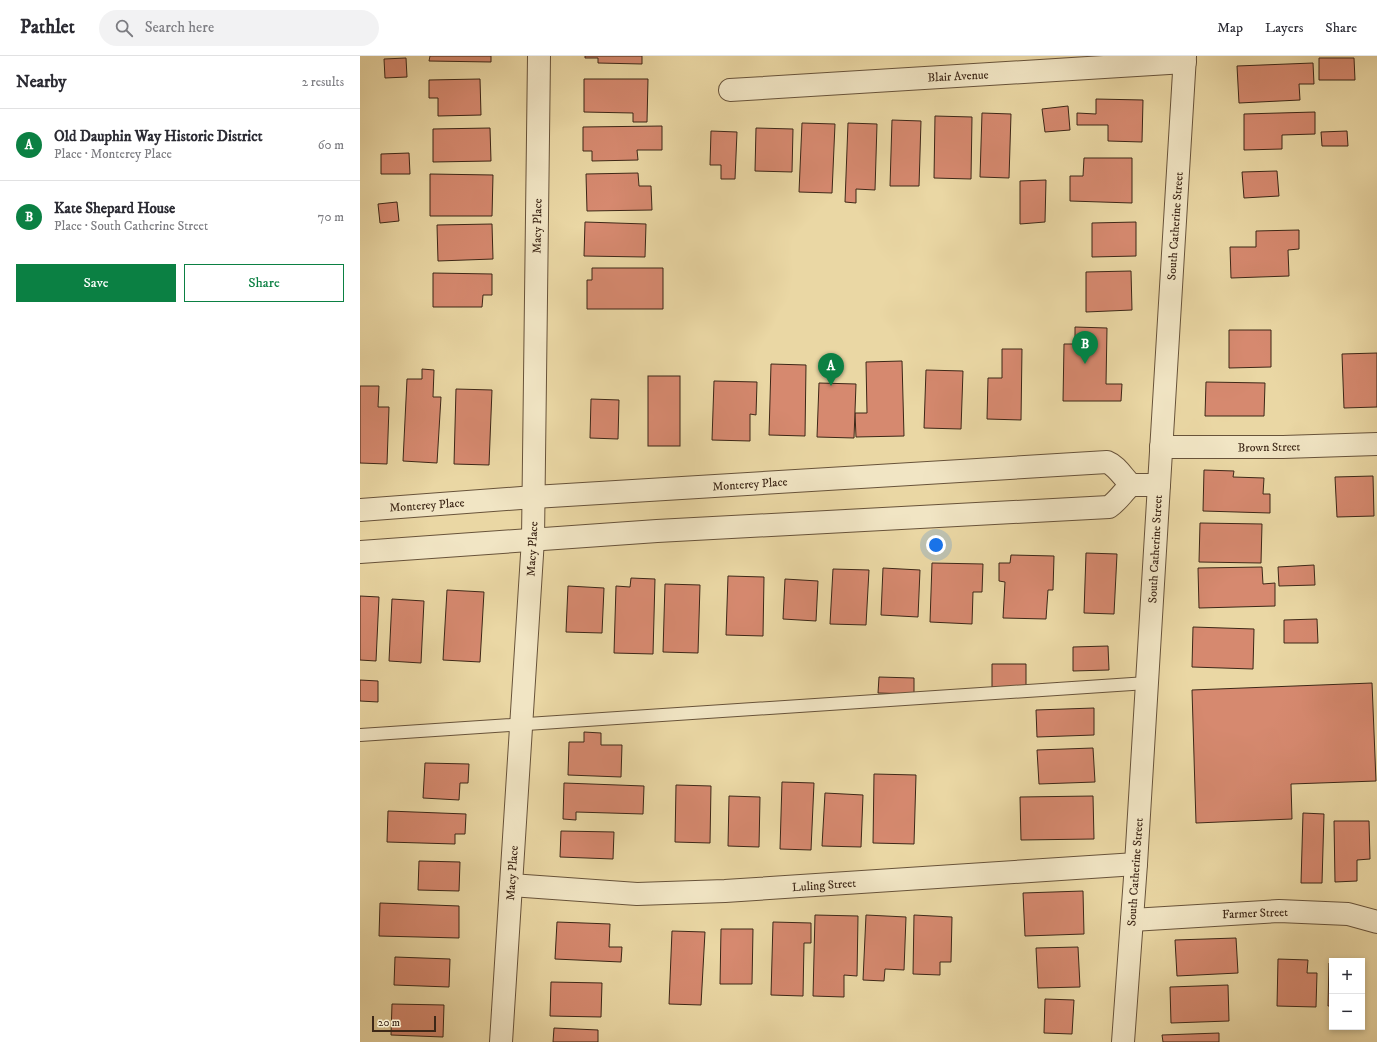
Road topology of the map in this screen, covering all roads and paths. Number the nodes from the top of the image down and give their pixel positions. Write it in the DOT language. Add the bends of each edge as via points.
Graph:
graph roads {
  1 [pos="539,56"];
  2 [pos="1185,59"];
  3 [pos="730,90"];
  4 [pos="1377,444"];
  5 [pos="1161,447"];
  6 [pos="1131,484"];
  7 [pos="1159,485"];
  8 [pos="534,497"];
  9 [pos="360,510"];
  10 [pos="533,539"];
  11 [pos="360,552"];
  12 [pos="1147,683"];
  13 [pos="521,725"];
  14 [pos="360,735"];
  15 [pos="1136,864"];
  16 [pos="511,885"];
  17 [pos="1132,920"];
  18 [pos="1377,922"];
  19 [pos="500,1042"];
  20 [pos="1123,1042"];
  1 -- 8 [label="street, Macy Place"];
  2 -- 3 [label="street, Blair Avenue"];
  2 -- 5 [label="street, South Catherine Street"];
  4 -- 5 [label="street, Brown Street"];
  5 -- 7 [label="street, South Catherine Street"];
  6 -- 7 [label="street"];
  6 -- 8 [label="street, Monterey Place" via="1115,465 1107,462"];
  6 -- 10 [label="street" via="1109,507"];
  7 -- 12 [label="street, South Catherine Street"];
  8 -- 9 [label="street, Monterey Place"];
  8 -- 10 [label="street, Macy Place"];
  10 -- 11 [label="street"];
  10 -- 13 [label="street, Macy Place"];
  12 -- 13 [label="lane"];
  12 -- 15 [label="street, South Catherine Street"];
  13 -- 14 [label="lane"];
  13 -- 16 [label="street, Macy Place"];
  15 -- 16 [label="street, Luling Street" via="725,891 637,894"];
  15 -- 17 [label="street, South Catherine Street"];
  16 -- 19 [label="street, Macy Place"];
  17 -- 18 [label="street, Farmer Street" via="1279,911 1348,914"];
  17 -- 20 [label="street, South Catherine Street"];
}
